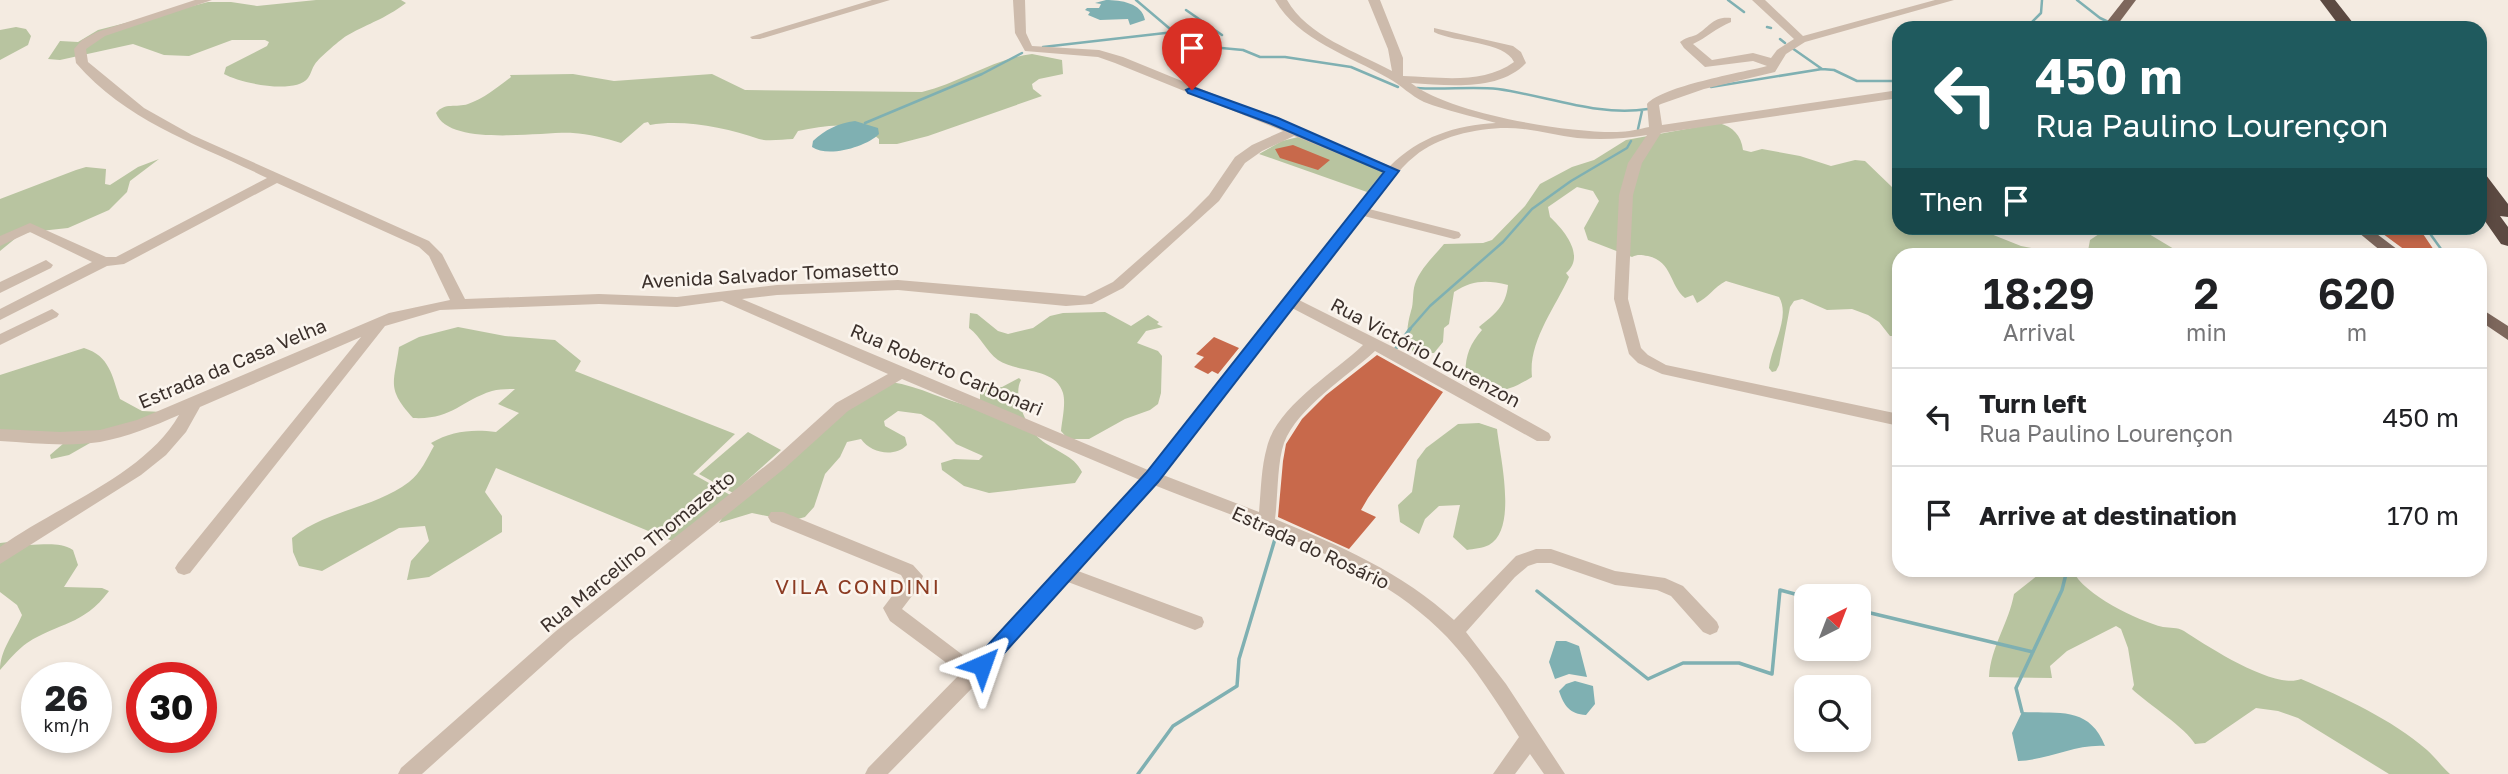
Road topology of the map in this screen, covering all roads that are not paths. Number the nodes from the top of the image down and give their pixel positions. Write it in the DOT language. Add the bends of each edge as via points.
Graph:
graph roads {
  1 [pos="206,0"];
  2 [pos="884,0"];
  3 [pos="1019,0"];
  4 [pos="1281,0"];
  5 [pos="1374,0"];
  6 [pos="1758,0"];
  7 [pos="1948,0"];
  8 [pos="2130,0"];
  9 [pos="2327,0"];
  10 [pos="2343,0"];
  11 [pos="1727,20"];
  12 [pos="2114,21"];
  13 [pos="2344,21"];
  14 [pos="2359,21"];
  15 [pos="1438,30"];
  16 [pos="756,37"];
  17 [pos="1801,40"];
  18 [pos="1774,63"];
  19 [pos="1398,79"];
  20 [pos="1892,95"];
  21 [pos="1521,125"];
  22 [pos="1295,130"];
  23 [pos="1656,131"];
  24 [pos="1392,171"];
  25 [pos="275,179"];
  26 [pos="2487,188"];
  27 [pos="1361,211"];
  28 [pos="2487,212"];
  29 [pos="2508,216"];
  30 [pos="1454,235"];
  31 [pos="2370,235"];
  32 [pos="2508,240"];
  33 [pos="0,242"];
  34 [pos="2387,248"];
  35 [pos="104,262"];
  36 [pos="46,265"];
  37 [pos="0,288"];
  38 [pos="726,297"];
  39 [pos="1290,301"];
  40 [pos="467,303"];
  41 [pos="52,314"];
  42 [pos="0,315"];
  43 [pos="2487,318"];
  44 [pos="380,322"];
  45 [pos="2508,334"];
  46 [pos="0,340"];
  47 [pos="1374,343"];
  48 [pos="901,373"];
  49 [pos="194,403"];
  50 [pos="1892,418"];
  51 [pos="0,435"];
  52 [pos="1543,437"];
  53 [pos="1152,477"];
  54 [pos="777,517"];
  55 [pos="1266,523"];
  56 [pos="0,557"];
  57 [pos="184,568"];
  58 [pos="1066,574"];
  59 [pos="1195,622"];
  60 [pos="1710,627"];
  61 [pos="1455,632"];
  62 [pos="972,676"];
  63 [pos="1530,738"];
  64 [pos="408,774"];
  65 [pos="875,774"];
  66 [pos="1503,774"];
  67 [pos="1555,774"];
  1 -- 25 [label="street" via="100,34 80,49 82,63 140,111"];
  2 -- 16 [label="street"];
  3 -- 22 [label="street" via="1021,35 1029,48 1109,56"];
  4 -- 19 [label="street" via="1283,7 1310,29"];
  5 -- 19 [label="street" via="1397,56"];
  6 -- 17 [label="street"];
  7 -- 17 [label="street"];
  8 -- 12 [label="main road"];
  9 -- 13 [label="highway"];
  10 -- 14 [label="highway"];
  11 -- 18 [label="street" via="1686,42 1688,47 1709,64 1753,57"];
  15 -- 19 [label="street" via="1455,38 1509,46 1520,63 1488,78"];
  17 -- 18 [label="street" via="1781,52"];
  18 -- 23 [label="street" via="1763,72 1657,101 1653,104"];
  19 -- 21 [label="street" via="1426,98"];
  20 -- 23 [label="street"];
  21 -- 23 [label="street" via="1603,136"];
  21 -- 24 [label="street" via="1484,127 1438,138 1410,153"];
  22 -- 24 [label="street"];
  22 -- 38 [label="street, Avenida Salvador Tomasetto" via="1240,160 1193,219 1118,285 1087,301 898,285"];
  23 -- 50 [label="street" via="1635,163 1626,195 1621,299 1634,351 1662,369"];
  24 -- 27 [label="street"];
  25 -- 35 [label="street" via="132,256"];
  25 -- 40 [label="street" via="424,244"];
  26 -- 29 [label="highway"];
  27 -- 30 [label="street"];
  27 -- 39 [label="street"];
  28 -- 32 [label="highway"];
  31 -- 34 [label="main road"];
  33 -- 35 [label="street" via="30,227"];
  35 -- 42 [label="street"];
  36 -- 37 [label="street"];
  38 -- 40 [label="street, Avenida Salvador Tomasetto" via="677,302"];
  38 -- 48 [label="street, Rua Roberto Carbonari"];
  39 -- 47 [label="street, Rua Victório Lourenzon"];
  39 -- 53 [label="street"];
  40 -- 44 [label="street, Estrada da Casa Velha" via="417,308"];
  41 -- 46 [label="street"];
  43 -- 45 [label="main road"];
  44 -- 49 [label="street, Estrada da Casa Velha"];
  44 -- 57 [label="street"];
  47 -- 52 [label="street, Rua Victório Lourenzon"];
  47 -- 55 [label="street" via="1311,397 1283,429 1275,446"];
  48 -- 53 [label="street, Rua Roberto Carbonari"];
  48 -- 64 [label="street, Rua Marcelino Thomazetto" via="842,407 779,464 563,636"];
  49 -- 51 [label="street, Estrada da Casa Velha" via="100,436"];
  49 -- 56 [label="street" via="188,419 142,465"];
  53 -- 55 [label="street, Estrada do Rosário"];
  53 -- 58 [label="street"];
  54 -- 62 [label="street" via="907,570 914,576 912,583 892,608"];
  55 -- 61 [label="street, Estrada do Rosário" via="1385,578"];
  58 -- 59 [label="street"];
  58 -- 62 [label="street"];
  60 -- 61 [label="street" via="1677,591 1660,583 1615,578 1551,556 1536,556 1509,572"];
  61 -- 63 [label="street, Estrada do Rosário"];
  62 -- 65 [label="street"];
  63 -- 66 [label="street"];
  63 -- 67 [label="street, Estrada do Rosário"];
}
